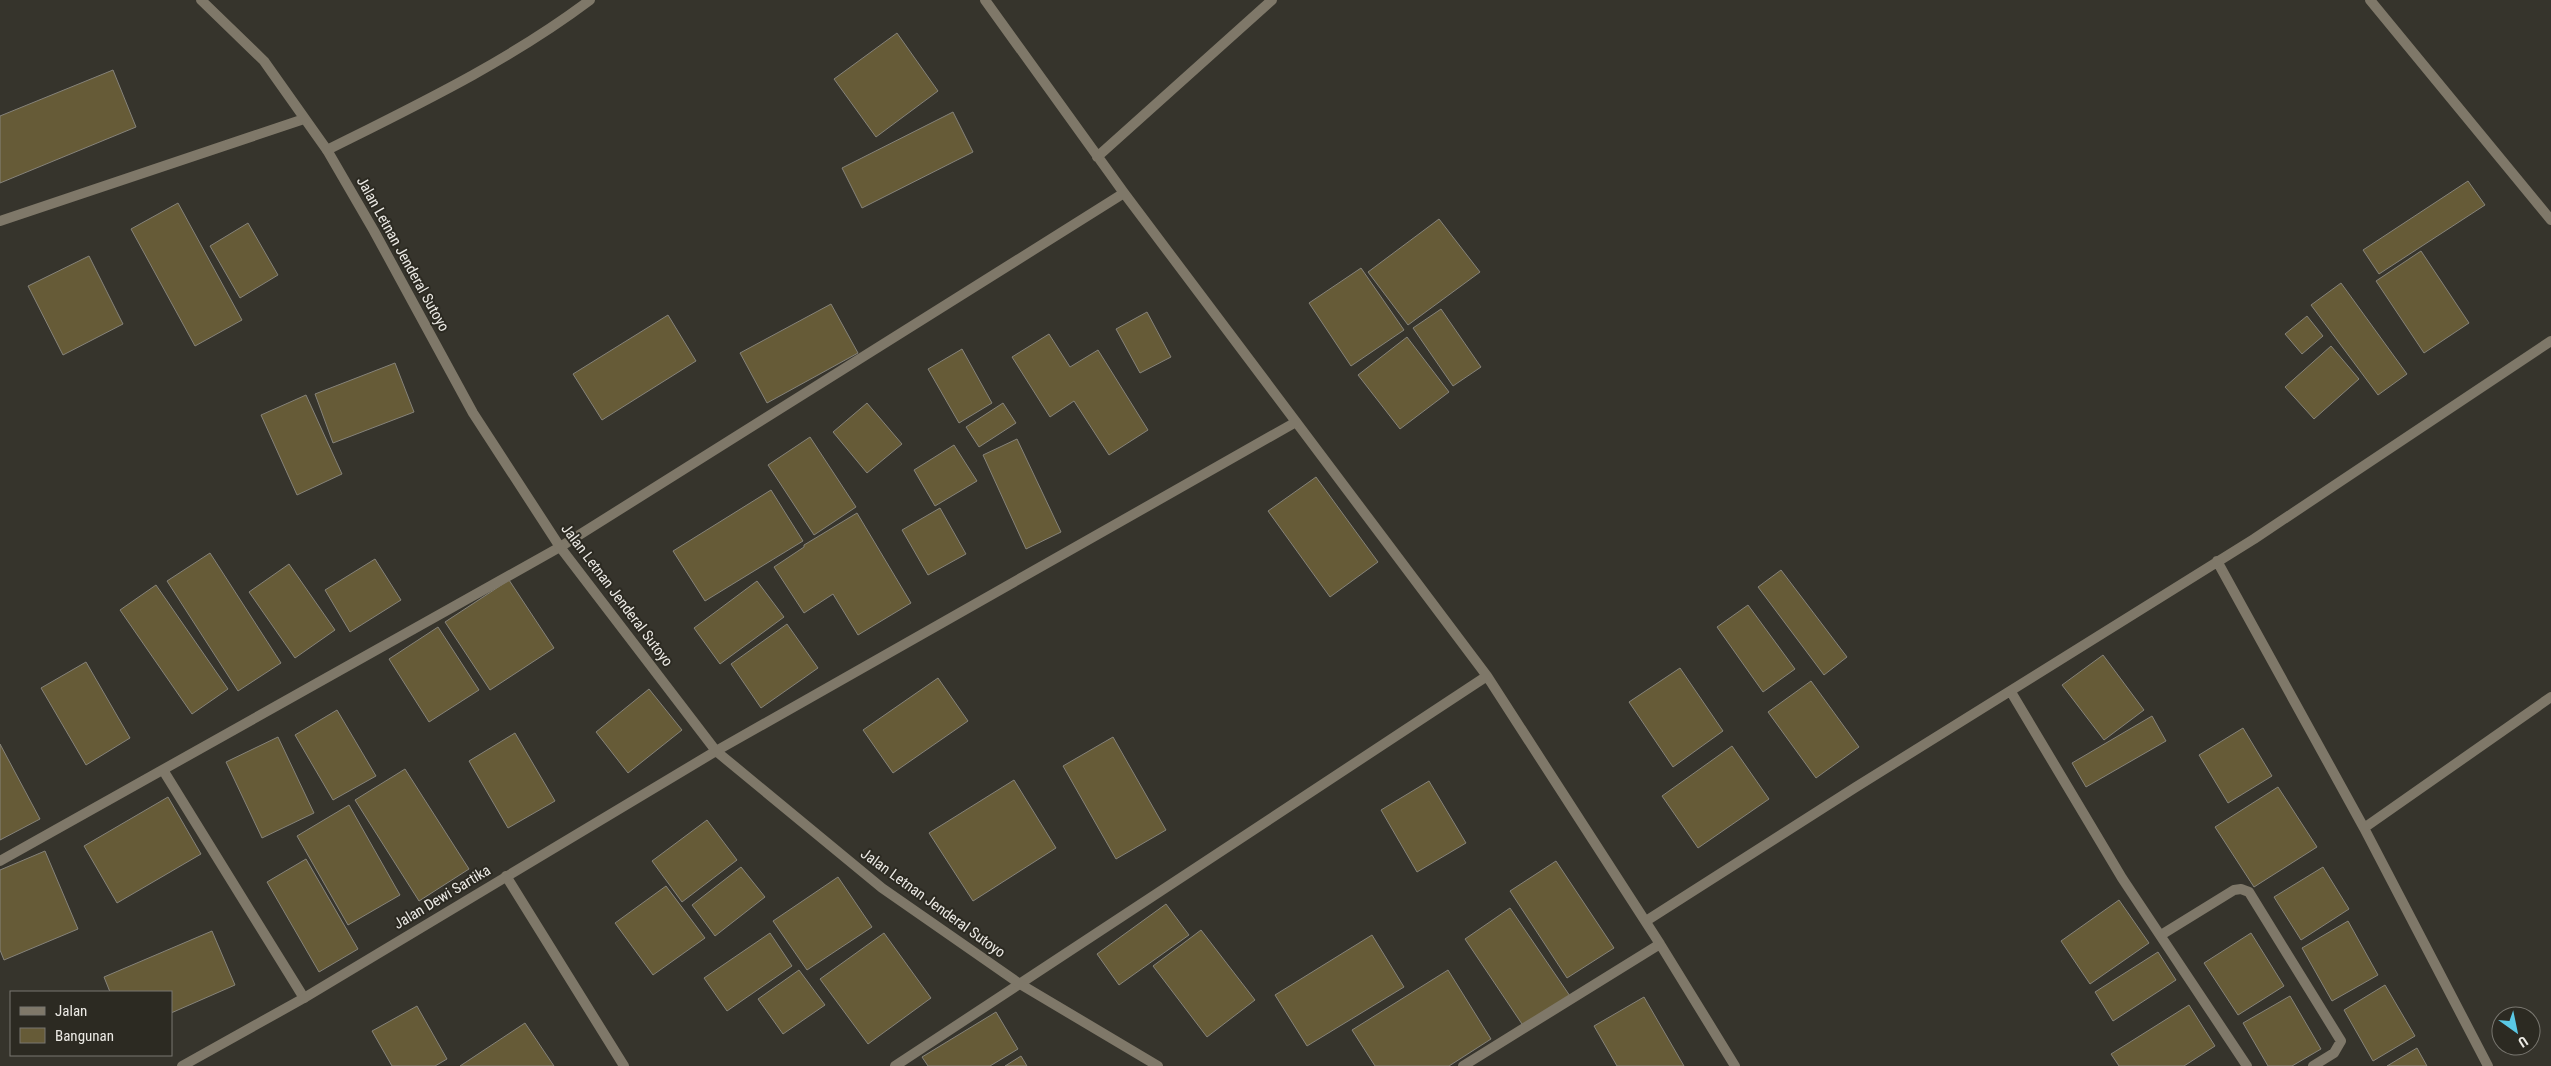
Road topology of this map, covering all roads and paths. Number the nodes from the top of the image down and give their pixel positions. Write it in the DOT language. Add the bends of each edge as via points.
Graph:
graph roads {
  1 [pos="202,0"];
  2 [pos="590,0"];
  3 [pos="985,0"];
  4 [pos="1272,0"];
  5 [pos="2370,0"];
  6 [pos="304,119"];
  7 [pos="327,150"];
  8 [pos="1097,158"];
  9 [pos="1124,193"];
  10 [pos="2551,220"];
  11 [pos="0,221"];
  12 [pos="2551,341"];
  13 [pos="1296,422"];
  14 [pos="560,547"];
  15 [pos="2217,561"];
  16 [pos="1487,676"];
  17 [pos="2010,692"];
  18 [pos="2551,697"];
  19 [pos="716,751"];
  20 [pos="163,770"];
  21 [pos="2364,828"];
  22 [pos="0,861"];
  23 [pos="506,876"];
  24 [pos="1646,921"];
  25 [pos="2161,935"];
  26 [pos="1660,944"];
  27 [pos="1020,984"];
  28 [pos="304,998"];
  29 [pos="182,1066"];
  30 [pos="624,1066"];
  31 [pos="895,1066"];
  32 [pos="1158,1066"];
  33 [pos="1463,1066"];
  34 [pos="1736,1066"];
  35 [pos="2248,1066"];
  36 [pos="2313,1066"];
  37 [pos="2488,1066"];
  1 -- 6 [label="street, Jalan Letnan Jenderal Sutoyo" via="264,61"];
  2 -- 7 [label="street" via="543,34 415,106"];
  3 -- 8 [label="street"];
  4 -- 8 [label="street"];
  5 -- 10 [label="street"];
  6 -- 7 [label="street, Jalan Letnan Jenderal Sutoyo"];
  6 -- 11 [label="street"];
  7 -- 14 [label="street, Jalan Letnan Jenderal Sutoyo" via="472,413"];
  8 -- 9 [label="street"];
  9 -- 13 [label="street"];
  9 -- 14 [label="street"];
  12 -- 15 [label="street"];
  13 -- 16 [label="street"];
  13 -- 19 [label="street, Jalan Dewi Sartika"];
  14 -- 19 [label="street, Jalan Letnan Jenderal Sutoyo"];
  14 -- 20 [label="street"];
  15 -- 17 [label="street"];
  15 -- 21 [label="street"];
  16 -- 24 [label="street"];
  16 -- 27 [label="street"];
  17 -- 24 [label="street"];
  17 -- 25 [label="street" via="2122,878"];
  18 -- 21 [label="street"];
  19 -- 23 [label="street, Jalan Dewi Sartika"];
  19 -- 27 [label="street, Jalan Letnan Jenderal Sutoyo" via="882,888"];
  20 -- 22 [label="street"];
  20 -- 28 [label="street"];
  21 -- 37 [label="street"];
  23 -- 28 [label="street, Jalan Dewi Sartika"];
  23 -- 30 [label="street"];
  24 -- 26 [label="street"];
  25 -- 35 [label="street"];
  25 -- 36 [label="street" via="2234,890 2241,888 2249,892 2341,1041 2334,1053"];
  26 -- 33 [label="street"];
  26 -- 34 [label="street"];
  27 -- 31 [label="street"];
  27 -- 32 [label="street, Jalan Letnan Jenderal Sutoyo"];
  28 -- 29 [label="street, Jalan Dewi Sartika"];
}
